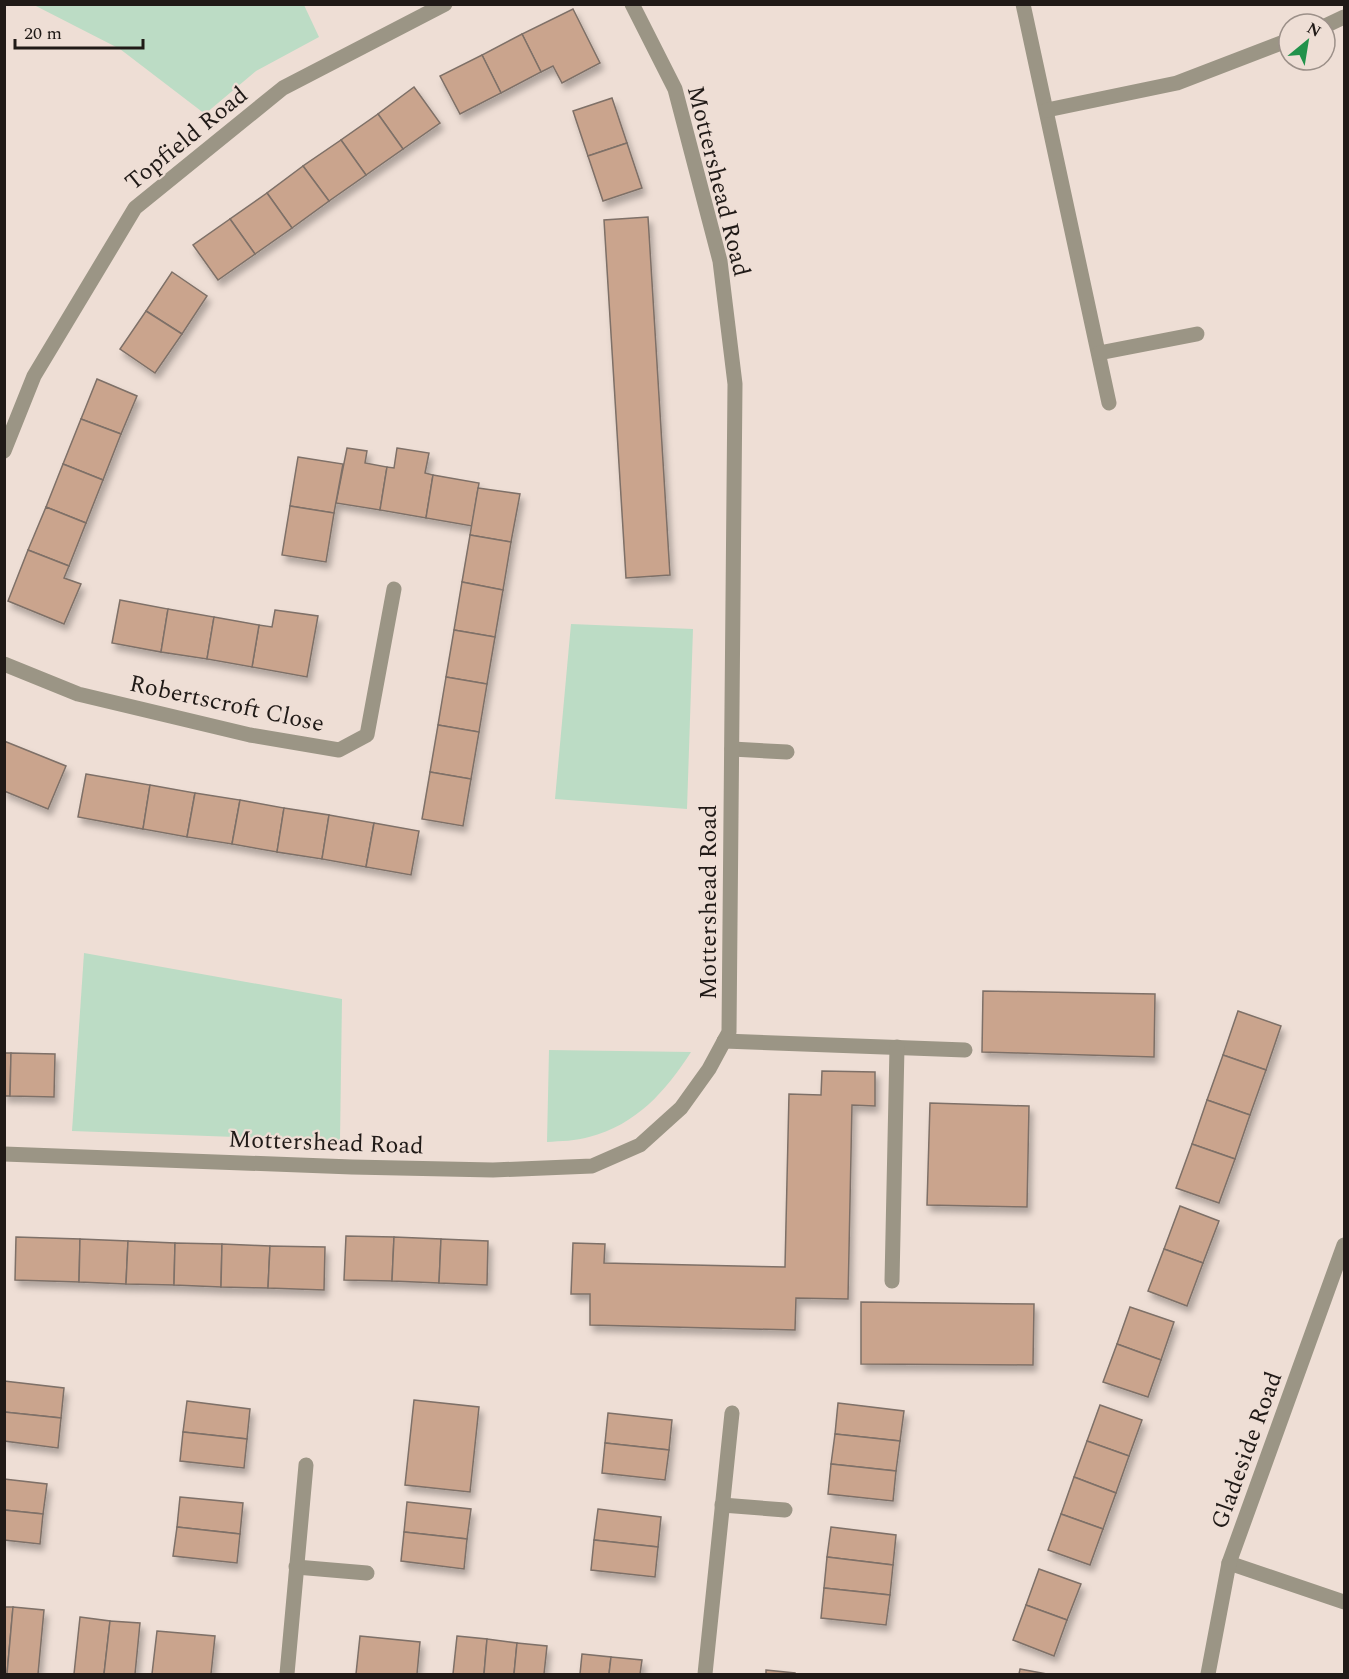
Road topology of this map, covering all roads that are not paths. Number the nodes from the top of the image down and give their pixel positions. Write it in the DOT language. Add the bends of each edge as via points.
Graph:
graph roads {
  1 [pos="445,4"];
  2 [pos="632,4"];
  3 [pos="1023,4"];
  4 [pos="1277,45"];
  5 [pos="1047,110"];
  6 [pos="1197,333"];
  7 [pos="1099,353"];
  8 [pos="1109,403"];
  9 [pos="4,451"];
  10 [pos="394,589"];
  11 [pos="4,664"];
  12 [pos="732,749"];
  13 [pos="787,752"];
  14 [pos="724,1041"];
  15 [pos="897,1047"];
  16 [pos="965,1050"];
  17 [pos="4,1154"];
  18 [pos="1344,1245"];
  19 [pos="892,1281"];
  20 [pos="732,1413"];
  21 [pos="306,1465"];
  22 [pos="722,1505"];
  23 [pos="784,1510"];
  24 [pos="1229,1563"];
  25 [pos="296,1567"];
  26 [pos="367,1573"];
  27 [pos="1344,1602"];
  28 [pos="286,1674"];
  29 [pos="705,1674"];
  30 [pos="1208,1674"];
  1 -- 9 [label="street, Topfield Road" via="283,88 135,208 34,376"];
  2 -- 12 [label="street, Mottershead Road" via="675,89 720,261 735,384"];
  3 -- 5 [label="street"];
  4 -- 5 [label="street" via="1177,83"];
  5 -- 7 [label="street"];
  6 -- 7 [label="street"];
  7 -- 8 [label="street"];
  10 -- 11 [label="street, Robertscroft Close" via="367,735 339,750 250,735 78,694"];
  12 -- 13 [label="street"];
  12 -- 14 [label="street, Mottershead Road" via="729,1032"];
  14 -- 15 [label="street"];
  14 -- 17 [label="street, Mottershead Road" via="681,1108 640,1145 592,1166 457,1169"];
  15 -- 16 [label="street"];
  15 -- 19 [label="street"];
  18 -- 24 [label="street, Gladeside Road"];
  20 -- 22 [label="street"];
  21 -- 25 [label="street"];
  22 -- 23 [label="street"];
  22 -- 29 [label="street"];
  24 -- 27 [label="street"];
  24 -- 30 [label="street, Gladeside Road"];
  25 -- 26 [label="street"];
  25 -- 28 [label="street"];
}
